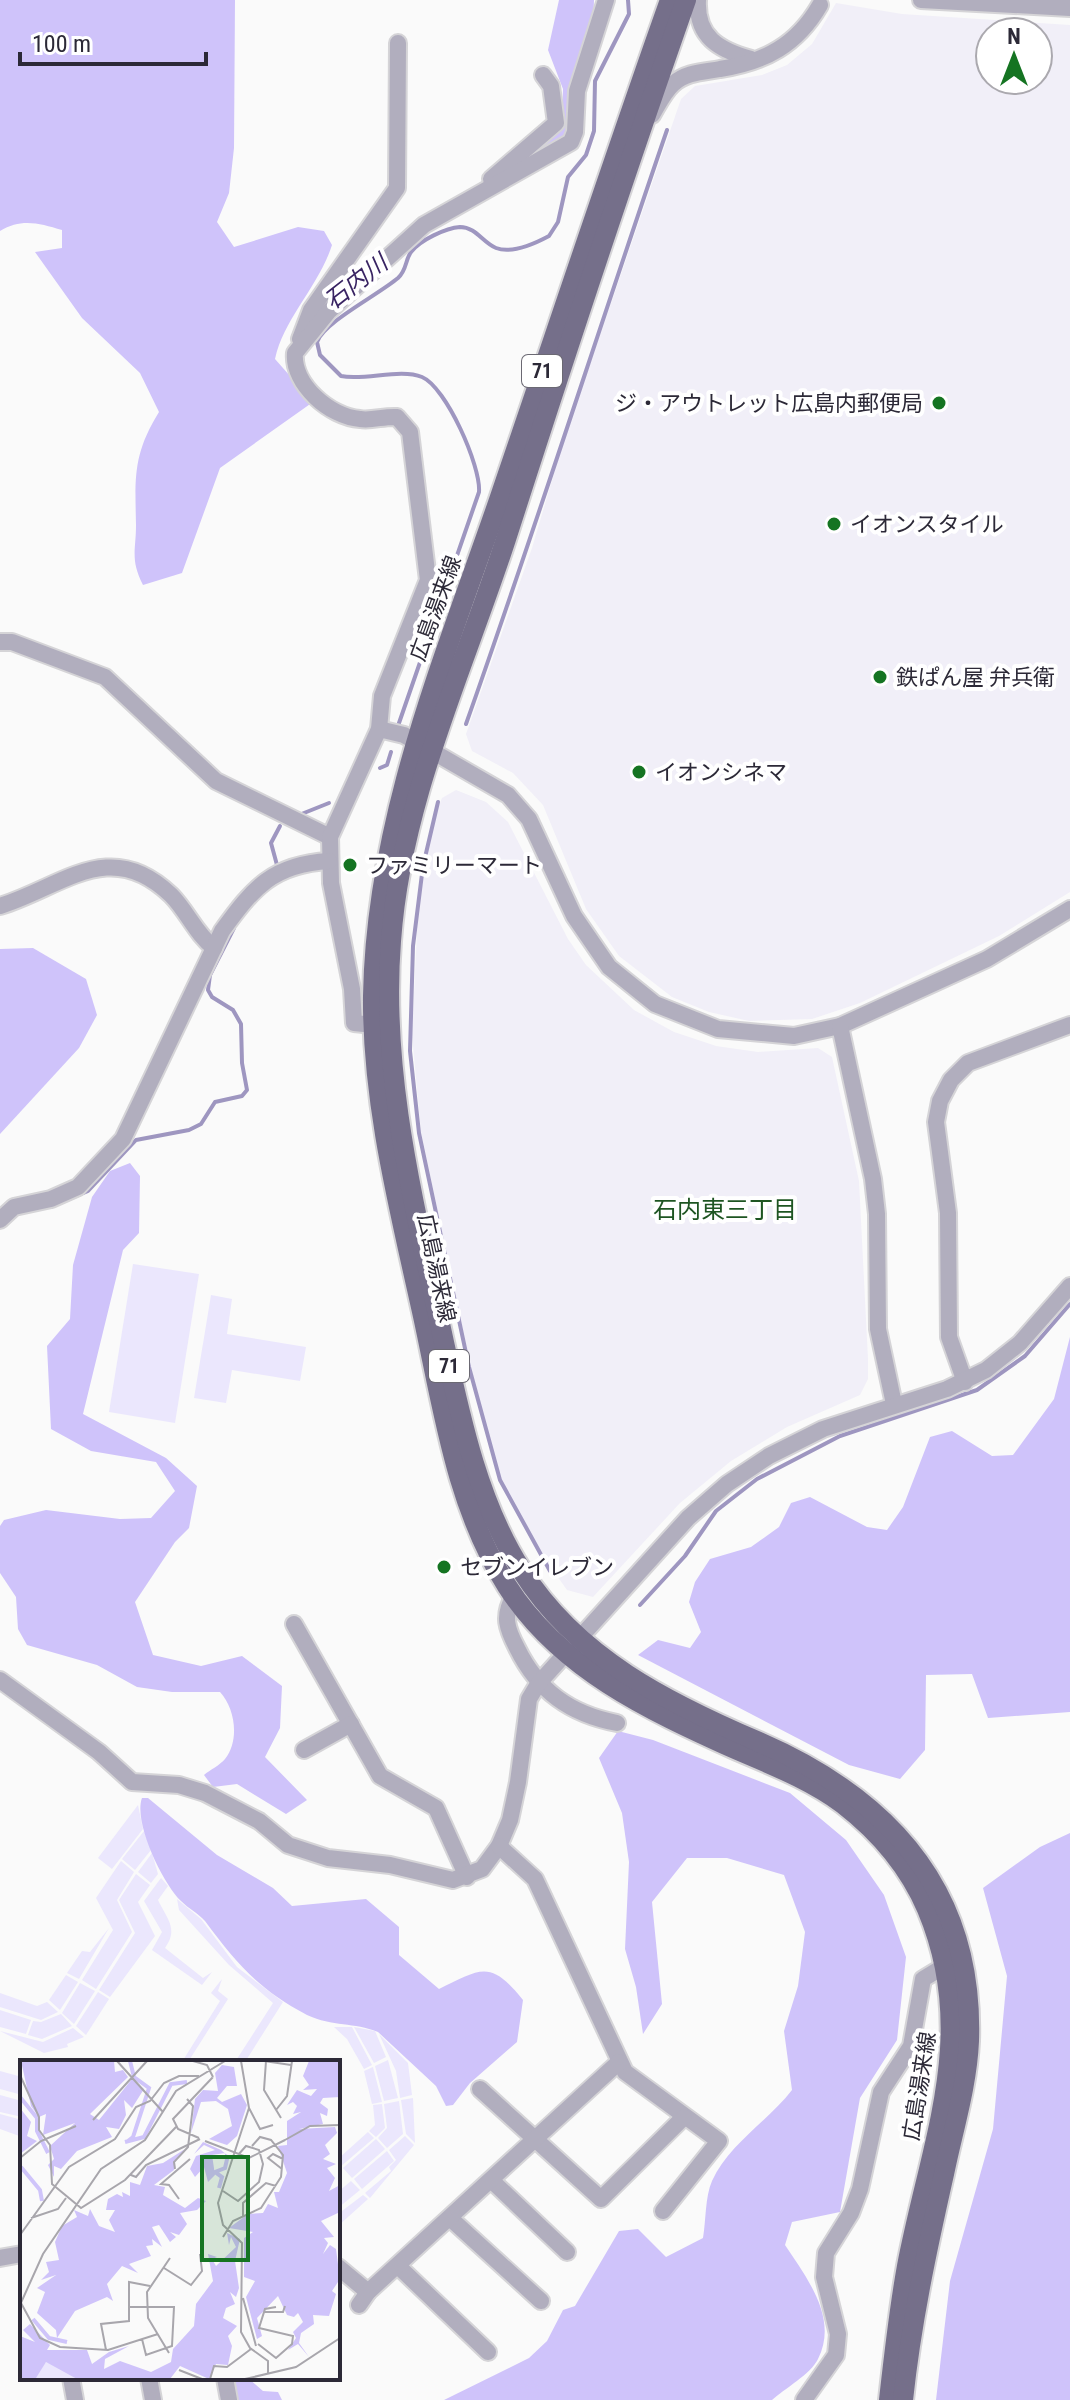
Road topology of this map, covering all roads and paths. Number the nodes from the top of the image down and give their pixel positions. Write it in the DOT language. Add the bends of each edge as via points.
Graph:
graph roads {
  1 [pos="606,0"];
  2 [pos="661,0"];
  3 [pos="670,0"];
  4 [pos="686,0"];
  5 [pos="698,0"];
  6 [pos="921,0"];
  7 [pos="820,5"];
  8 [pos="1065,9"];
  9 [pos="398,43"];
  10 [pos="653,48"];
  11 [pos="751,59"];
  12 [pos="543,75"];
  13 [pos="638,136"];
  14 [pos="475,194"];
  15 [pos="300,344"];
  16 [pos="0,642"];
  17 [pos="379,729"];
  18 [pos="423,746"];
  19 [pos="330,837"];
  20 [pos="329,861"];
  21 [pos="0,906"];
  22 [pos="1070,909"];
  23 [pos="214,948"];
  24 [pos="374,1025"];
  25 [pos="1070,1025"];
  26 [pos="840,1026"];
  27 [pos="0,1220"];
  28 [pos="1070,1286"];
  29 [pos="965,1382"];
  30 [pos="894,1404"];
  31 [pos="514,1596"];
  32 [pos="294,1624"];
  33 [pos="572,1647"];
  34 [pos="0,1680"];
  35 [pos="538,1684"];
  36 [pos="617,1723"];
  37 [pos="351,1724"];
  38 [pos="304,1750"];
  39 [pos="499,1846"];
  40 [pos="467,1877"];
  41 [pos="946,1965"];
  42 [pos="619,2062"];
  43 [pos="480,2089"];
  44 [pos="684,2117"];
  45 [pos="537,2140"];
  46 [pos="491,2180"];
  47 [pos="663,2211"];
  48 [pos="451,2219"];
  49 [pos="567,2252"];
  50 [pos="20,2254"];
  51 [pos="0,2258"];
  52 [pos="398,2266"];
  53 [pos="340,2269"];
  54 [pos="541,2301"];
  55 [pos="488,2352"];
  56 [pos="71,2380"];
  57 [pos="149,2380"];
  58 [pos="225,2380"];
  59 [pos="75,2400"];
  60 [pos="153,2400"];
  61 [pos="229,2400"];
  62 [pos="804,2400"];
  63 [pos="889,2400"];
  64 [pos="903,2400"];
  1 -- 14 [label="street" via="577,91 571,142"];
  2 -- 10 [label="street"];
  3 -- 10 [label="main road, 広島湯来線 / 71"];
  4 -- 13 [label="main road, 広島湯来線 / 71"];
  5 -- 11 [label="street" via="701,27 713,43"];
  6 -- 8 [label="street"];
  7 -- 11 [label="street" via="793,42 772,55"];
  9 -- 15 [label="street" via="397,188 311,310 300,331"];
  10 -- 18 [label="main road, 広島湯来線 / 71" via="502,491"];
  11 -- 13 [label="street" via="674,83"];
  12 -- 14 [label="street" via="556,109 553,128"];
  13 -- 18 [label="main road, 広島湯来線 / 71" via="505,541"];
  14 -- 15 [label="street" via="424,225"];
  15 -- 17 [label="street" via="294,364 319,399 347,417 397,417 410,432 428,580 382,696"];
  16 -- 19 [label="street" via="105,677 216,781"];
  17 -- 18 [label="street"];
  17 -- 19 [label="street"];
  18 -- 24 [label="main road, 広島湯来線 / 71" via="383,884"];
  18 -- 26 [label="street" via="491,783 523,810 582,930 609,967 644,997 691,1021 748,1035 794,1036"];
  18 -- 33 [label="main road, 広島湯来線 / 71" via="391,937 391,1077 400,1134 449,1363 487,1498 525,1576"];
  19 -- 20 [label="street"];
  20 -- 23 [label="street" via="297,863 249,895"];
  20 -- 24 [label="street" via="354,1023"];
  21 -- 23 [label="street" via="60,879 103,867 121,868 138,872 172,897"];
  22 -- 26 [label="street" via="976,964"];
  23 -- 27 [label="street" via="123,1139 78,1187 14,1207"];
  24 -- 31 [label="main road, 広島湯来線 / 71" via="389,1157 455,1462 477,1529"];
  25 -- 29 [label="street" via="968,1063 940,1101 936,1122 948,1213 949,1337"];
  26 -- 30 [label="street" via="873,1179 878,1329"];
  28 -- 29 [label="street" via="1020,1343"];
  29 -- 30 [label="street"];
  30 -- 33 [label="street" via="796,1441 727,1484 688,1518"];
  31 -- 33 [label="main road, 広島湯来線 / 71"];
  31 -- 35 [label="street" via="506,1625"];
  32 -- 37 [label="street"];
  33 -- 35 [label="street"];
  33 -- 41 [label="main road, 広島湯来線 / 71" via="653,1712 839,1801 894,1853 917,1886"];
  33 -- 64 [label="main road, 広島湯来線 / 71" via="648,1689 809,1764 866,1802 923,1867 952,1926 965,1980 969,2040"];
  34 -- 40 [label="street" via="132,1782 179,1785 205,1793 259,1821 288,1845 328,1858 453,1880"];
  35 -- 36 [label="street" via="584,1714"];
  35 -- 39 [label="street" via="529,1699 518,1782"];
  37 -- 38 [label="street"];
  37 -- 40 [label="street" via="380,1776 436,1808"];
  39 -- 40 [label="street" via="482,1869"];
  39 -- 42 [label="street" via="535,1879"];
  41 -- 62 [label="street" via="923,1979 911,2046 881,2092 860,2189 826,2253 824,2277 838,2334 836,2355"];
  41 -- 63 [label="main road, 広島湯来線 / 71" via="953,2037 948,2081 908,2265"];
  42 -- 44 [label="street"];
  42 -- 45 [label="street"];
  43 -- 45 [label="street"];
  44 -- 45 [label="street" via="601,2199"];
  44 -- 47 [label="street" via="719,2141"];
  45 -- 46 [label="street"];
  46 -- 48 [label="street"];
  46 -- 49 [label="street"];
  48 -- 52 [label="street"];
  48 -- 54 [label="street"];
  50 -- 51 [label="street"];
  52 -- 53 [label="street" via="363,2298"];
  52 -- 55 [label="street"];
  56 -- 59 [label="street"];
  57 -- 60 [label="street"];
  58 -- 61 [label="street"];
}
